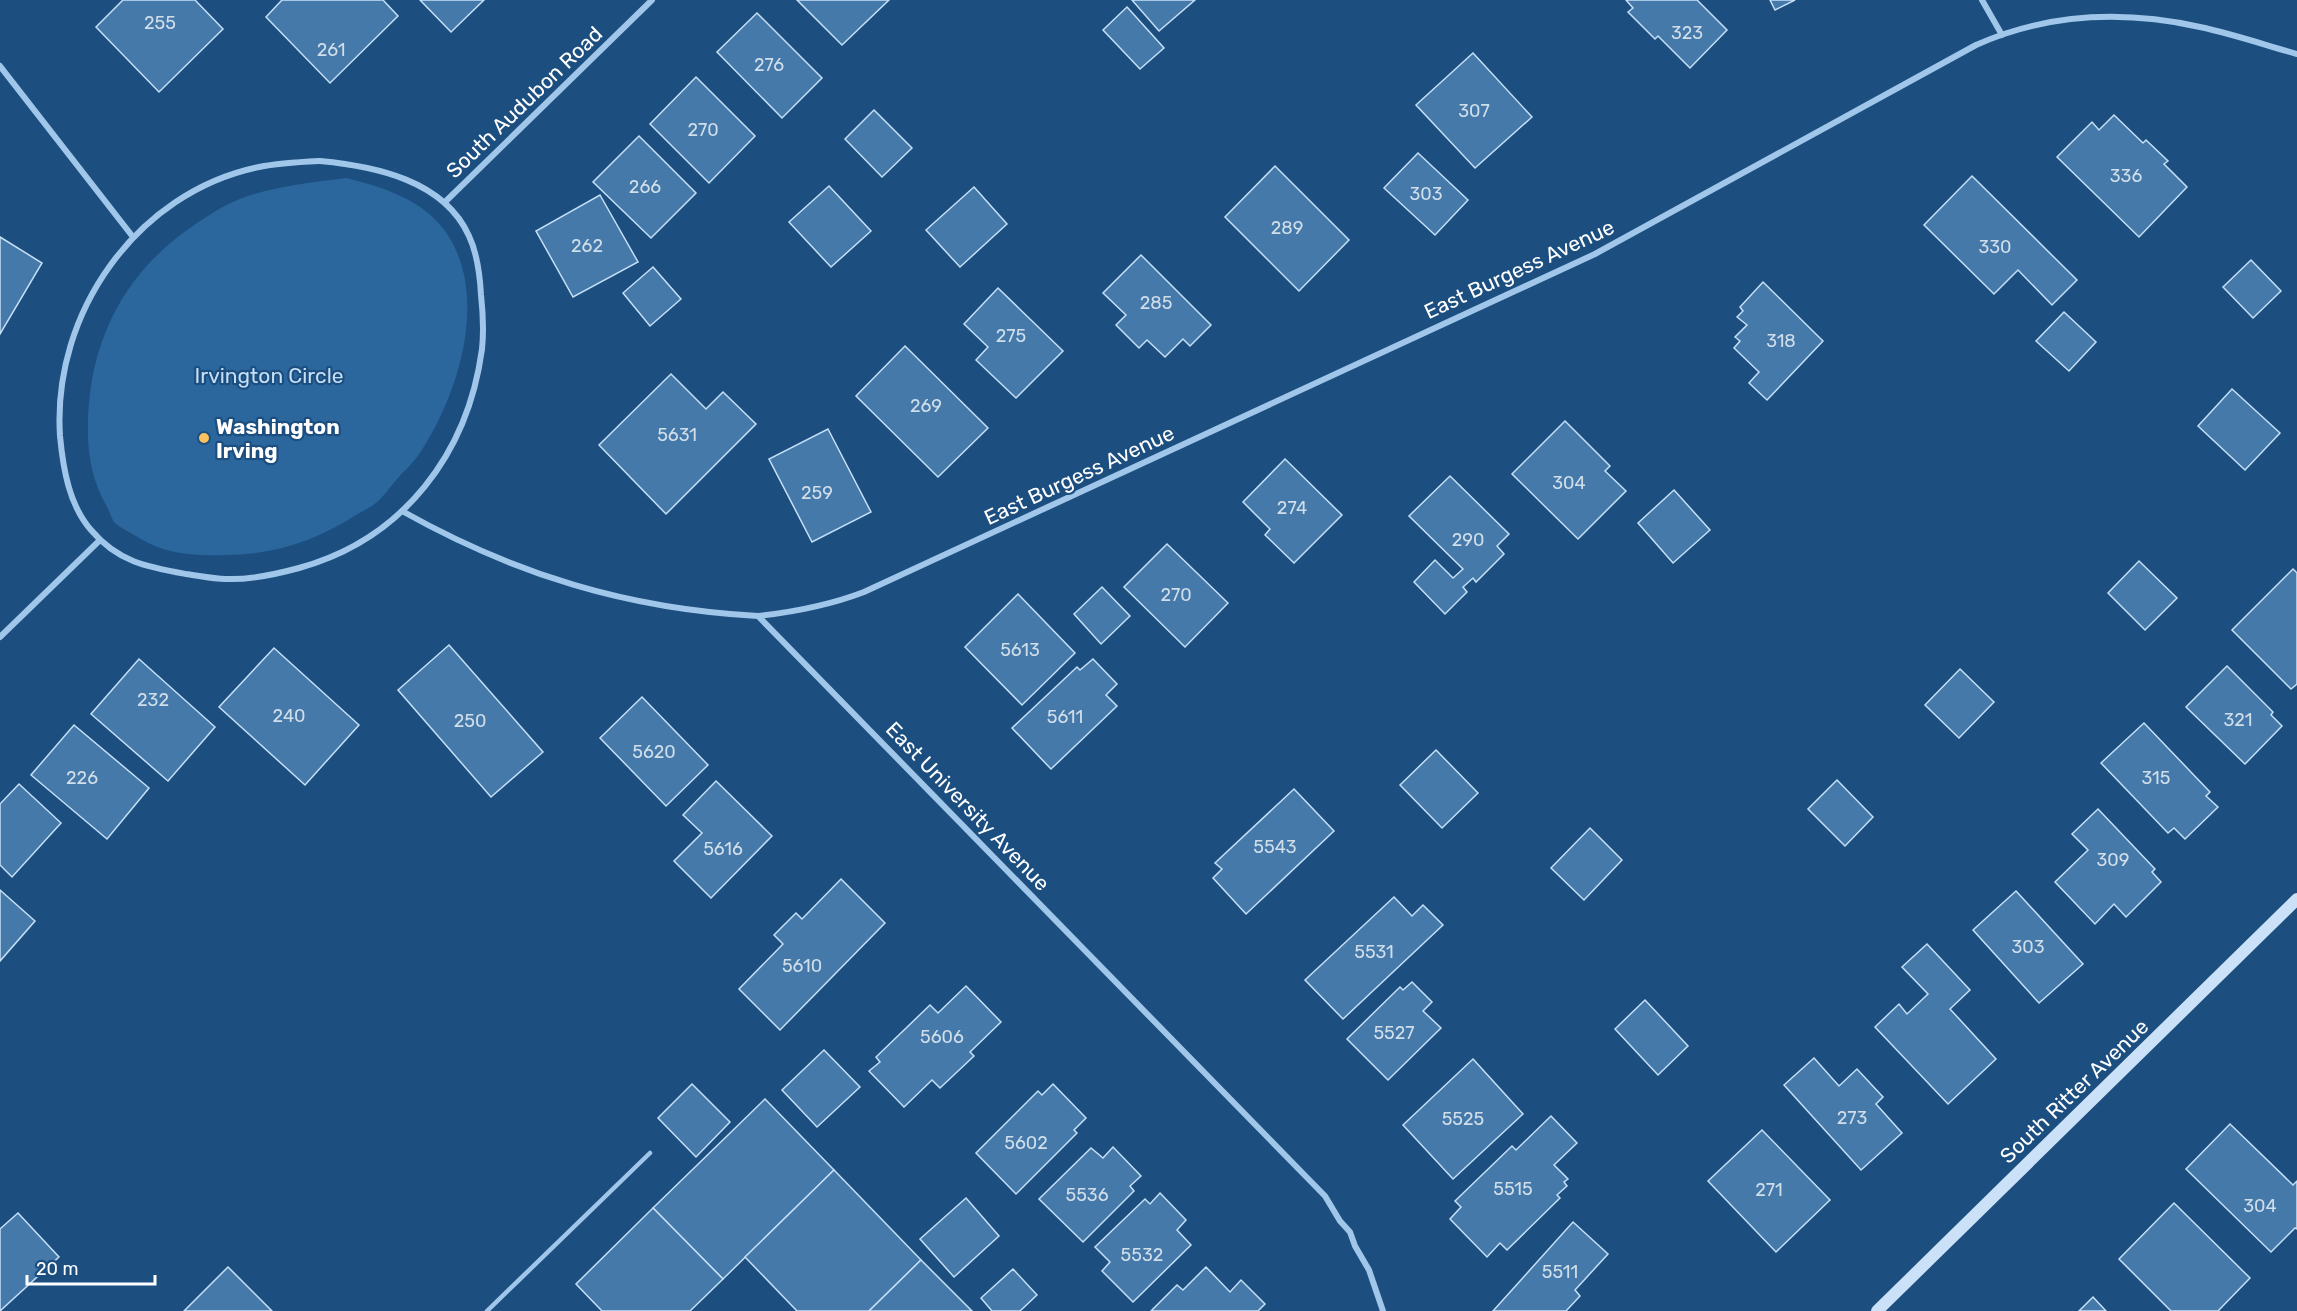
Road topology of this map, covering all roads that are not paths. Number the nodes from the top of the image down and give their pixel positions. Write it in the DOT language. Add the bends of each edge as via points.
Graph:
graph roads {
  1 [pos="652,0"];
  2 [pos="1982,0"];
  3 [pos="2002,35"];
  4 [pos="2297,54"];
  5 [pos="0,66"];
  6 [pos="445,202"];
  7 [pos="133,237"];
  8 [pos="402,512"];
  9 [pos="100,540"];
  10 [pos="758,616"];
  11 [pos="0,637"];
  12 [pos="2297,899"];
  13 [pos="650,1153"];
  14 [pos="487,1311"];
  15 [pos="1383,1311"];
  16 [pos="1877,1311"];
  1 -- 6 [label="street, South Audubon Road"];
  2 -- 3 [label="street"];
  3 -- 4 [label="street, East Burgess Avenue" via="2061,19 2101,15 2200,27"];
  3 -- 10 [label="street, East Burgess Avenue" via="1595,254 864,592 794,612"];
  5 -- 7 [label="street"];
  6 -- 7 [label="street" via="400,176 380,170 299,162 259,167 201,188 165,210"];
  6 -- 8 [label="street" via="469,236 480,275 484,334 478,375 460,430 429,481"];
  7 -- 9 [label="street" via="88,300 72,339 61,397 59,418 65,472 81,518"];
  8 -- 9 [label="street" via="371,535 321,562 230,580 146,567 127,560"];
  8 -- 10 [label="street" via="499,560 593,591 641,603"];
  9 -- 11 [label="street"];
  10 -- 15 [label="street, East University Avenue" via="1325,1196 1350,1232"];
  12 -- 16 [label="street, South Ritter Avenue"];
  13 -- 14 [label="lane"];
}
